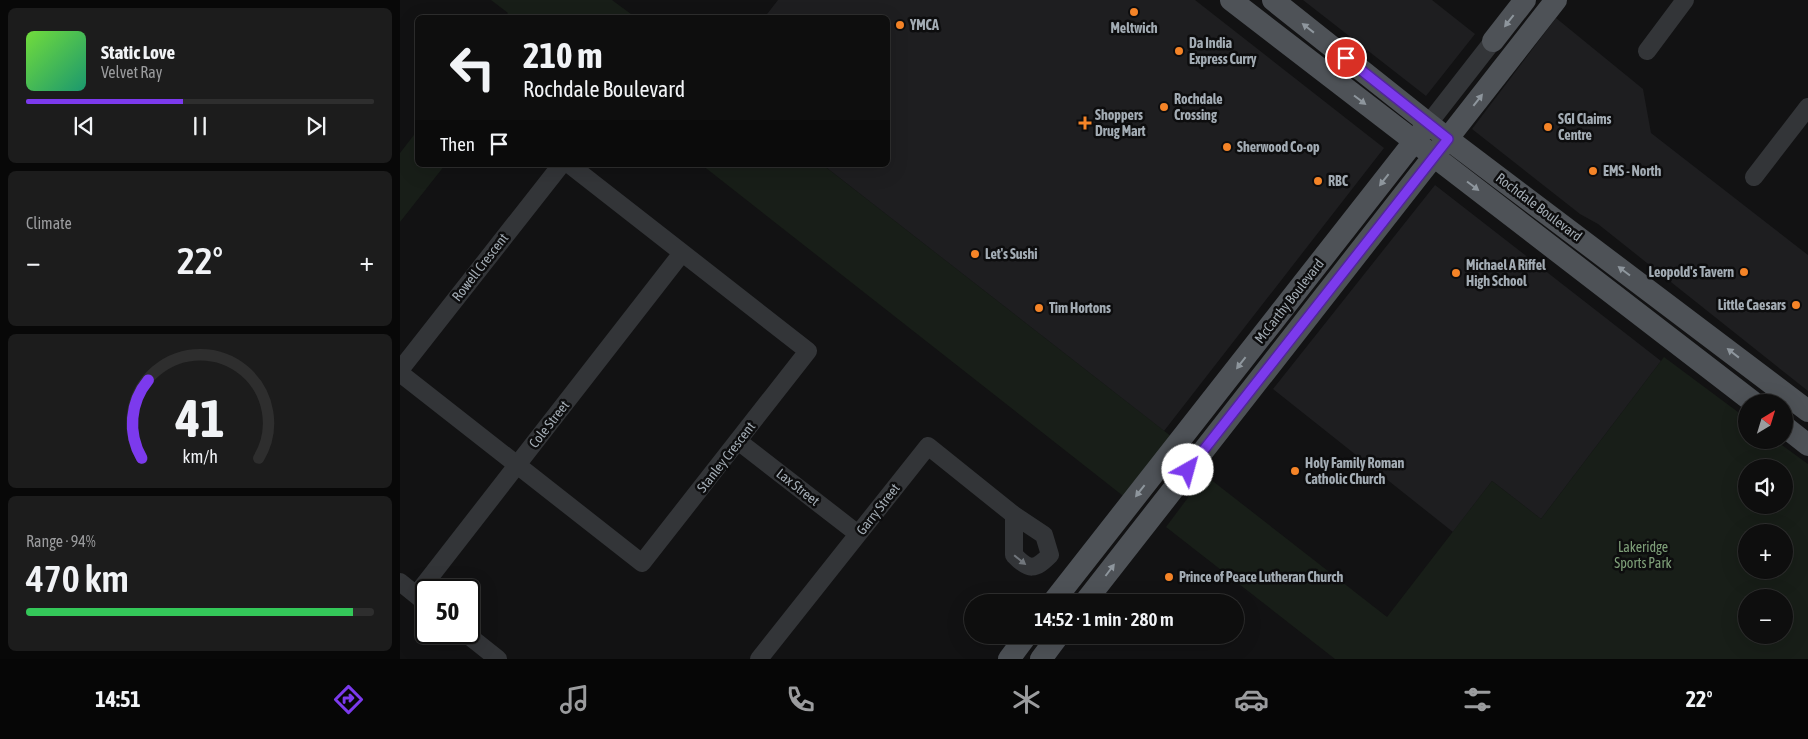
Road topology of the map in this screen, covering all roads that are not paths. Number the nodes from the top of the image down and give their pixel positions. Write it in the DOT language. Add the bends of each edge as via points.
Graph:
graph roads {
  1 [pos="1231,0"];
  2 [pos="1273,0"];
  3 [pos="1525,0"];
  4 [pos="1556,0"];
  5 [pos="1685,0"];
  6 [pos="1493,41"];
  7 [pos="1647,51"];
  8 [pos="1808,107"];
  9 [pos="1429,123"];
  10 [pos="1448,139"];
  11 [pos="1414,142"];
  12 [pos="1434,157"];
  13 [pos="559,167"];
  14 [pos="573,167"];
  15 [pos="1754,176"];
  16 [pos="682,253"];
  17 [pos="400,371"];
  18 [pos="1743,394"];
  19 [pos="1808,411"];
  20 [pos="1793,434"];
  21 [pos="738,440"];
  22 [pos="1808,446"];
  23 [pos="517,464"];
  24 [pos="1014,515"];
  25 [pos="858,534"];
  26 [pos="435,579"];
  27 [pos="400,582"];
  28 [pos="415,594"];
  29 [pos="1059,594"];
  30 [pos="1091,594"];
  31 [pos="479,644"];
  32 [pos="1020,644"];
  33 [pos="1053,644"];
  34 [pos="498,659"];
  35 [pos="759,659"];
  36 [pos="1009,659"];
  37 [pos="1041,659"];
  1 -- 11 [label="main road, Rochdale Boulevard, one-way"];
  9 -- 2 [label="main road, Rochdale Boulevard, one-way"];
  3 -- 6 [label="main road, McCarthy Boulevard, one-way"];
  10 -- 4 [label="main road, McCarthy Boulevard, one-way"];
  5 -- 7 [label="street"];
  6 -- 9 [label="street, McCarthy Boulevard"];
  8 -- 15 [label="street"];
  9 -- 10 [label="main road, Rochdale Boulevard"];
  9 -- 11 [label="main road, McCarthy Boulevard"];
  10 -- 12 [label="main road, McCarthy Boulevard"];
  19 -- 10 [label="main road, Rochdale Boulevard, one-way"];
  11 -- 12 [label="main road, Rochdale Boulevard"];
  11 -- 29 [label="main road, McCarthy Boulevard, one-way"];
  12 -- 18 [label="main road, Rochdale Boulevard, one-way"];
  30 -- 12 [label="main road, McCarthy Boulevard, one-way"];
  13 -- 17 [label="street, Rowell Crescent"];
  14 -- 16 [label="street"];
  16 -- 21 [label="street, Stanley Crescent" via="808,351"];
  16 -- 23 [label="street, Cole Street"];
  17 -- 23 [label="street, Rowell Crescent"];
  20 -- 22 [label="main road"];
  21 -- 23 [label="street, Stanley Crescent" via="642,563"];
  21 -- 25 [label="street, Lax Street"];
  23 -- 26 [label="street, Cole Street"];
  24 -- 25 [label="street, Garry Street" via="928,446"];
  25 -- 35 [label="street, Garry Street"];
  27 -- 28 [label="street"];
  31 -- 34 [label="street"];
  32 -- 36 [label="main road"];
  33 -- 37 [label="main road"];
}
